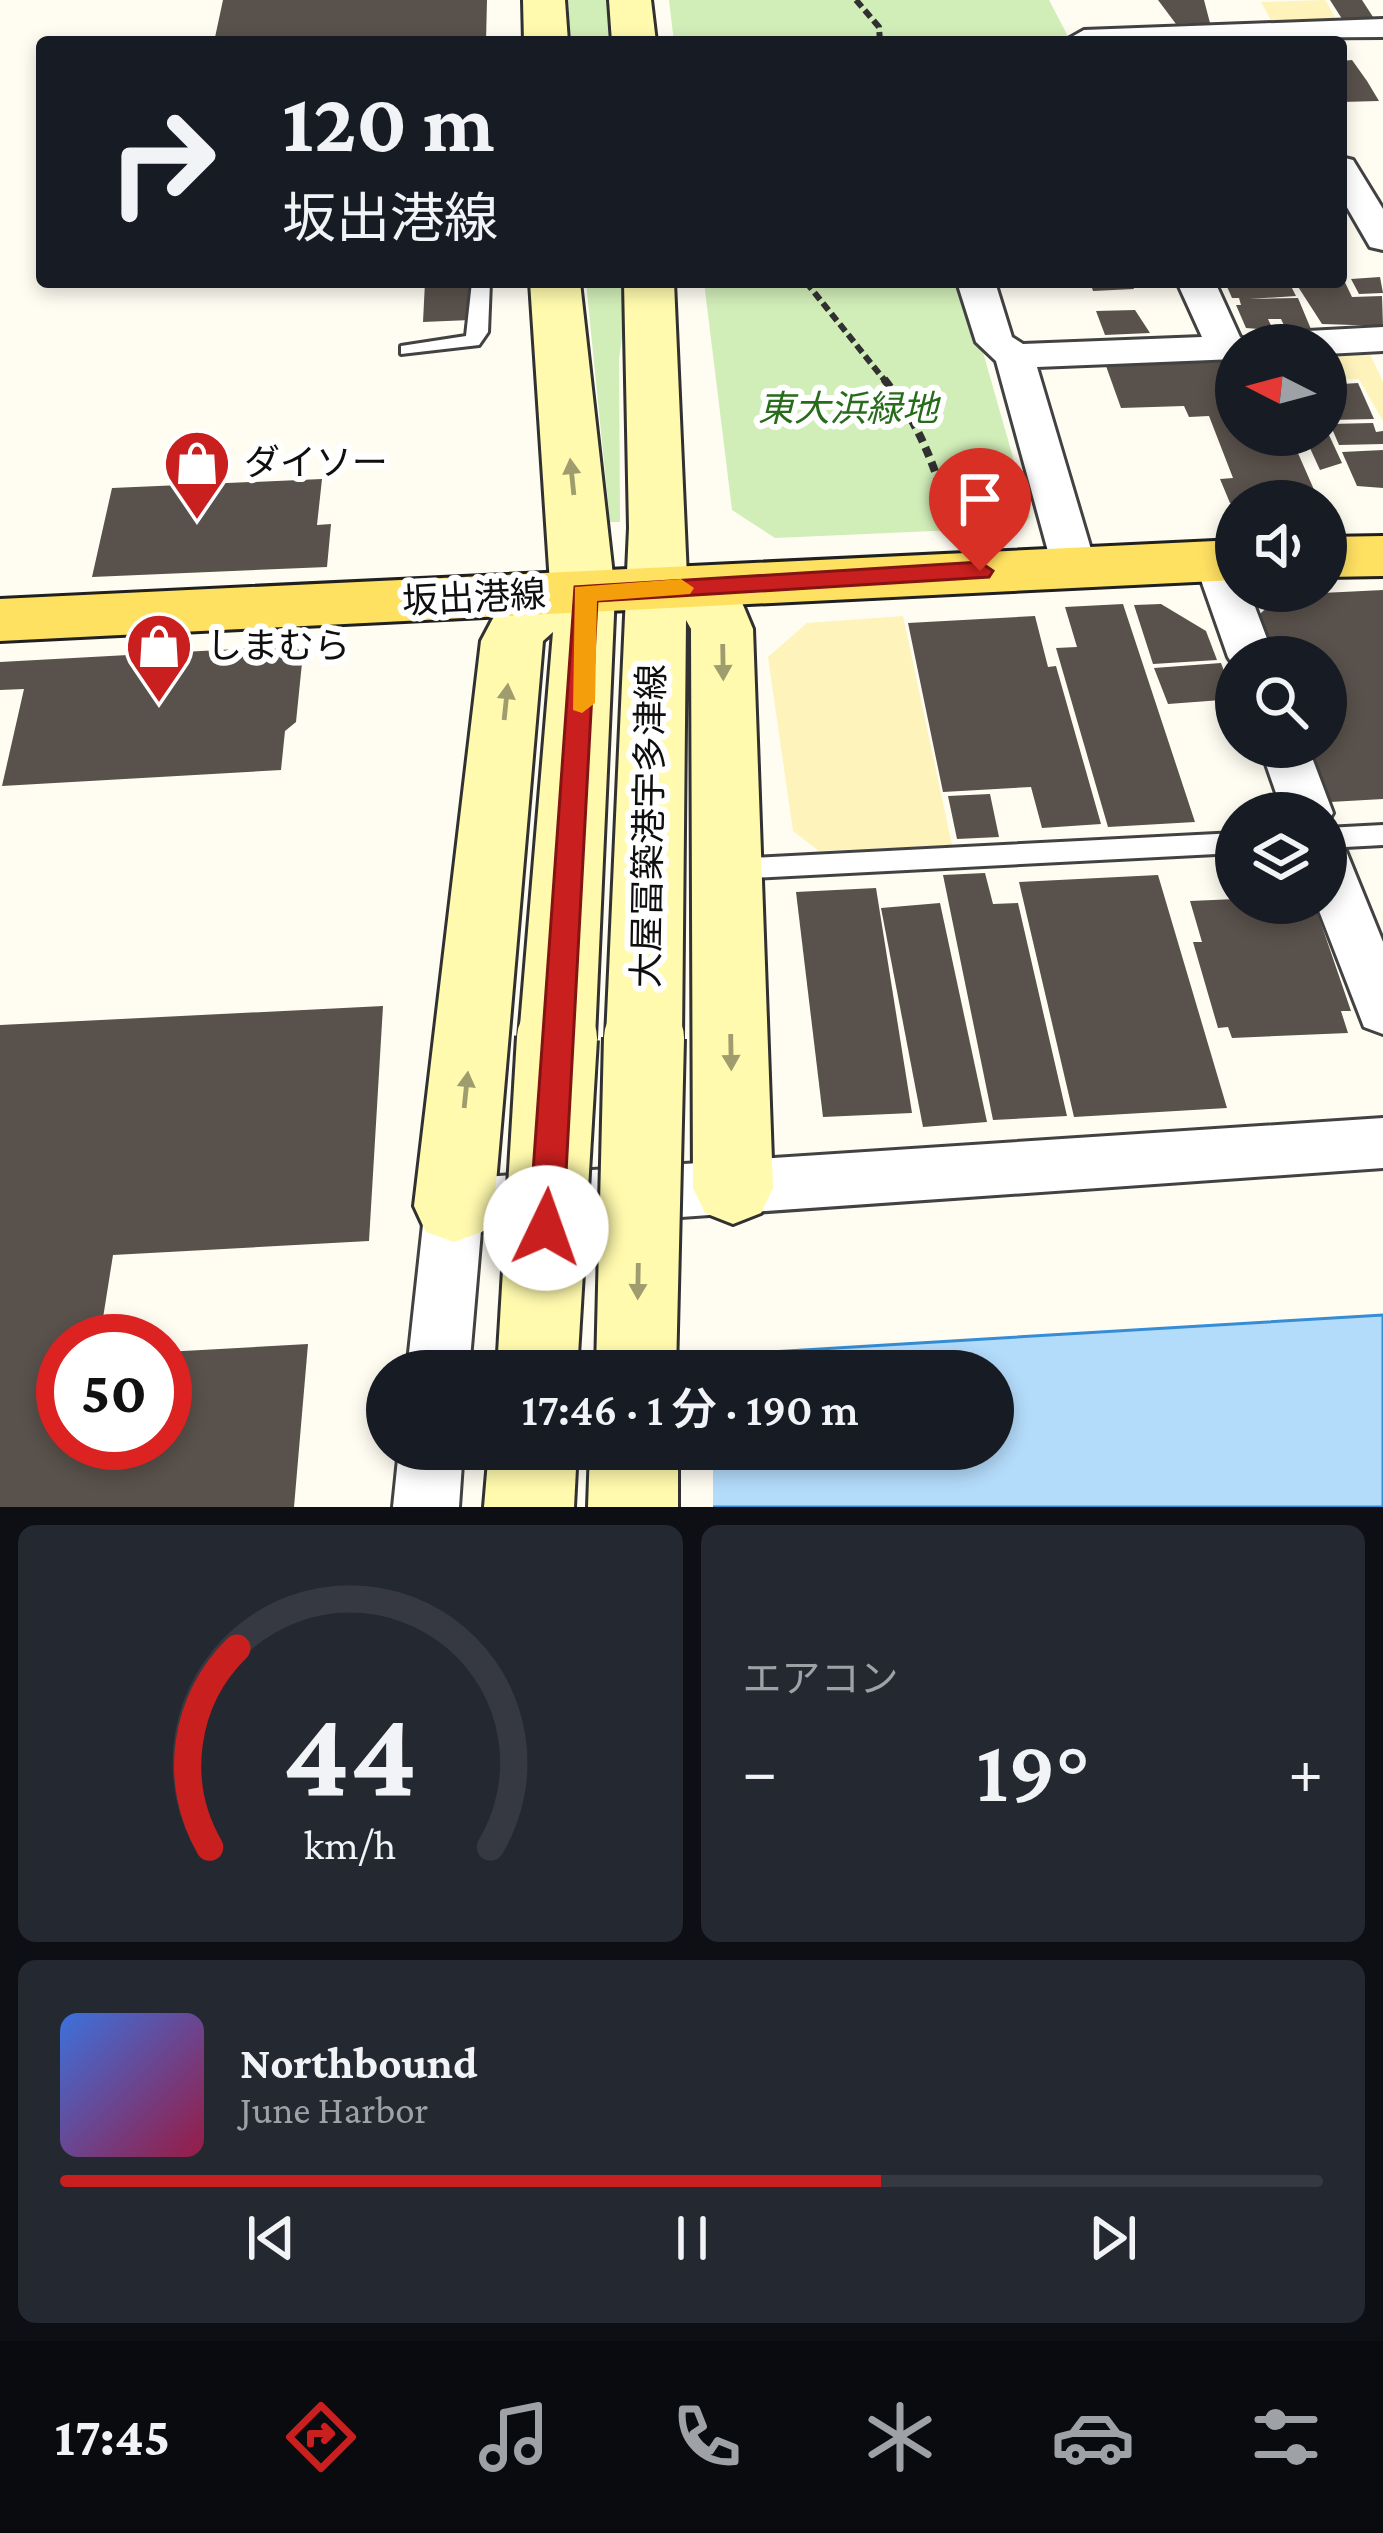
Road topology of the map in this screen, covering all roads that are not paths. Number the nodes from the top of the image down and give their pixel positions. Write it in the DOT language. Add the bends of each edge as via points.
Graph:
graph roads {
  1 [pos="544,0"];
  2 [pos="630,0"];
  3 [pos="1244,0"];
  4 [pos="1383,28"];
  5 [pos="1081,34"];
  6 [pos="545,36"];
  7 [pos="633,36"];
  8 [pos="1204,36"];
  9 [pos="1264,36"];
  10 [pos="1278,36"];
  11 [pos="1347,177"];
  12 [pos="1383,239"];
  13 [pos="481,288"];
  14 [pos="556,288"];
  15 [pos="649,288"];
  16 [pos="978,288"];
  17 [pos="1199,288"];
  18 [pos="1219,324"];
  19 [pos="1383,339"];
  20 [pos="1347,341"];
  21 [pos="1215,348"];
  22 [pos="408,350"];
  23 [pos="1014,356"];
  24 [pos="1383,556"];
  25 [pos="1347,557"];
  26 [pos="1215,560"];
  27 [pos="1074,566"];
  28 [pos="657,589"];
  29 [pos="584,593"];
  30 [pos="0,620"];
  31 [pos="1383,835"];
  32 [pos="1347,837"];
  33 [pos="1215,844"];
  34 [pos="728,869"];
  35 [pos="1347,916"];
  36 [pos="1383,1011"];
  37 [pos="1383,1142"];
  38 [pos="733,1188"];
  39 [pos="454,1206"];
  40 [pos="441,1350"];
  41 [pos="538,1350"];
  42 [pos="637,1350"];
  43 [pos="429,1470"];
  44 [pos="532,1470"];
  45 [pos="634,1470"];
  46 [pos="426,1507"];
  47 [pos="529,1507"];
  48 [pos="633,1507"];
  1 -- 6 [label="main road"];
  2 -- 7 [label="main road"];
  3 -- 9 [label="street"];
  4 -- 10 [label="street"];
  5 -- 8 [label="street"];
  11 -- 12 [label="street"];
  13 -- 22 [label="lane" via="472,341"];
  29 -- 14 [label="main road, 大屋冨築港宇多津線, one-way"];
  15 -- 28 [label="main road, 大屋冨築港宇多津線"];
  16 -- 23 [label="street" via="995,343"];
  17 -- 18 [label="street"];
  19 -- 20 [label="street"];
  21 -- 23 [label="street"];
  23 -- 27 [label="street"];
  24 -- 25 [label="main road"];
  26 -- 27 [label="main road, 坂出港線"];
  27 -- 28 [label="main road, 坂出港線"];
  28 -- 29 [label="main road, 坂出港線"];
  28 -- 34 [label="main road, one-way" via="716,608 722,628"];
  28 -- 42 [label="main road, 大屋冨築港宇多津線, one-way, bridge"];
  29 -- 30 [label="main road, 坂出港線"];
  39 -- 29 [label="main road, one-way" via="512,641 520,622"];
  29 -- 41 [label="main road, 大屋冨築港宇多津線, bridge"];
  31 -- 32 [label="lane"];
  33 -- 34 [label="lane"];
  34 -- 38 [label="main road, one-way"];
  35 -- 36 [label="street"];
  37 -- 38 [label="street"];
  38 -- 39 [label="street"];
  39 -- 40 [label="street"];
  43 -- 46 [label="street"];
  44 -- 47 [label="main road"];
  45 -- 48 [label="main road"];
}
